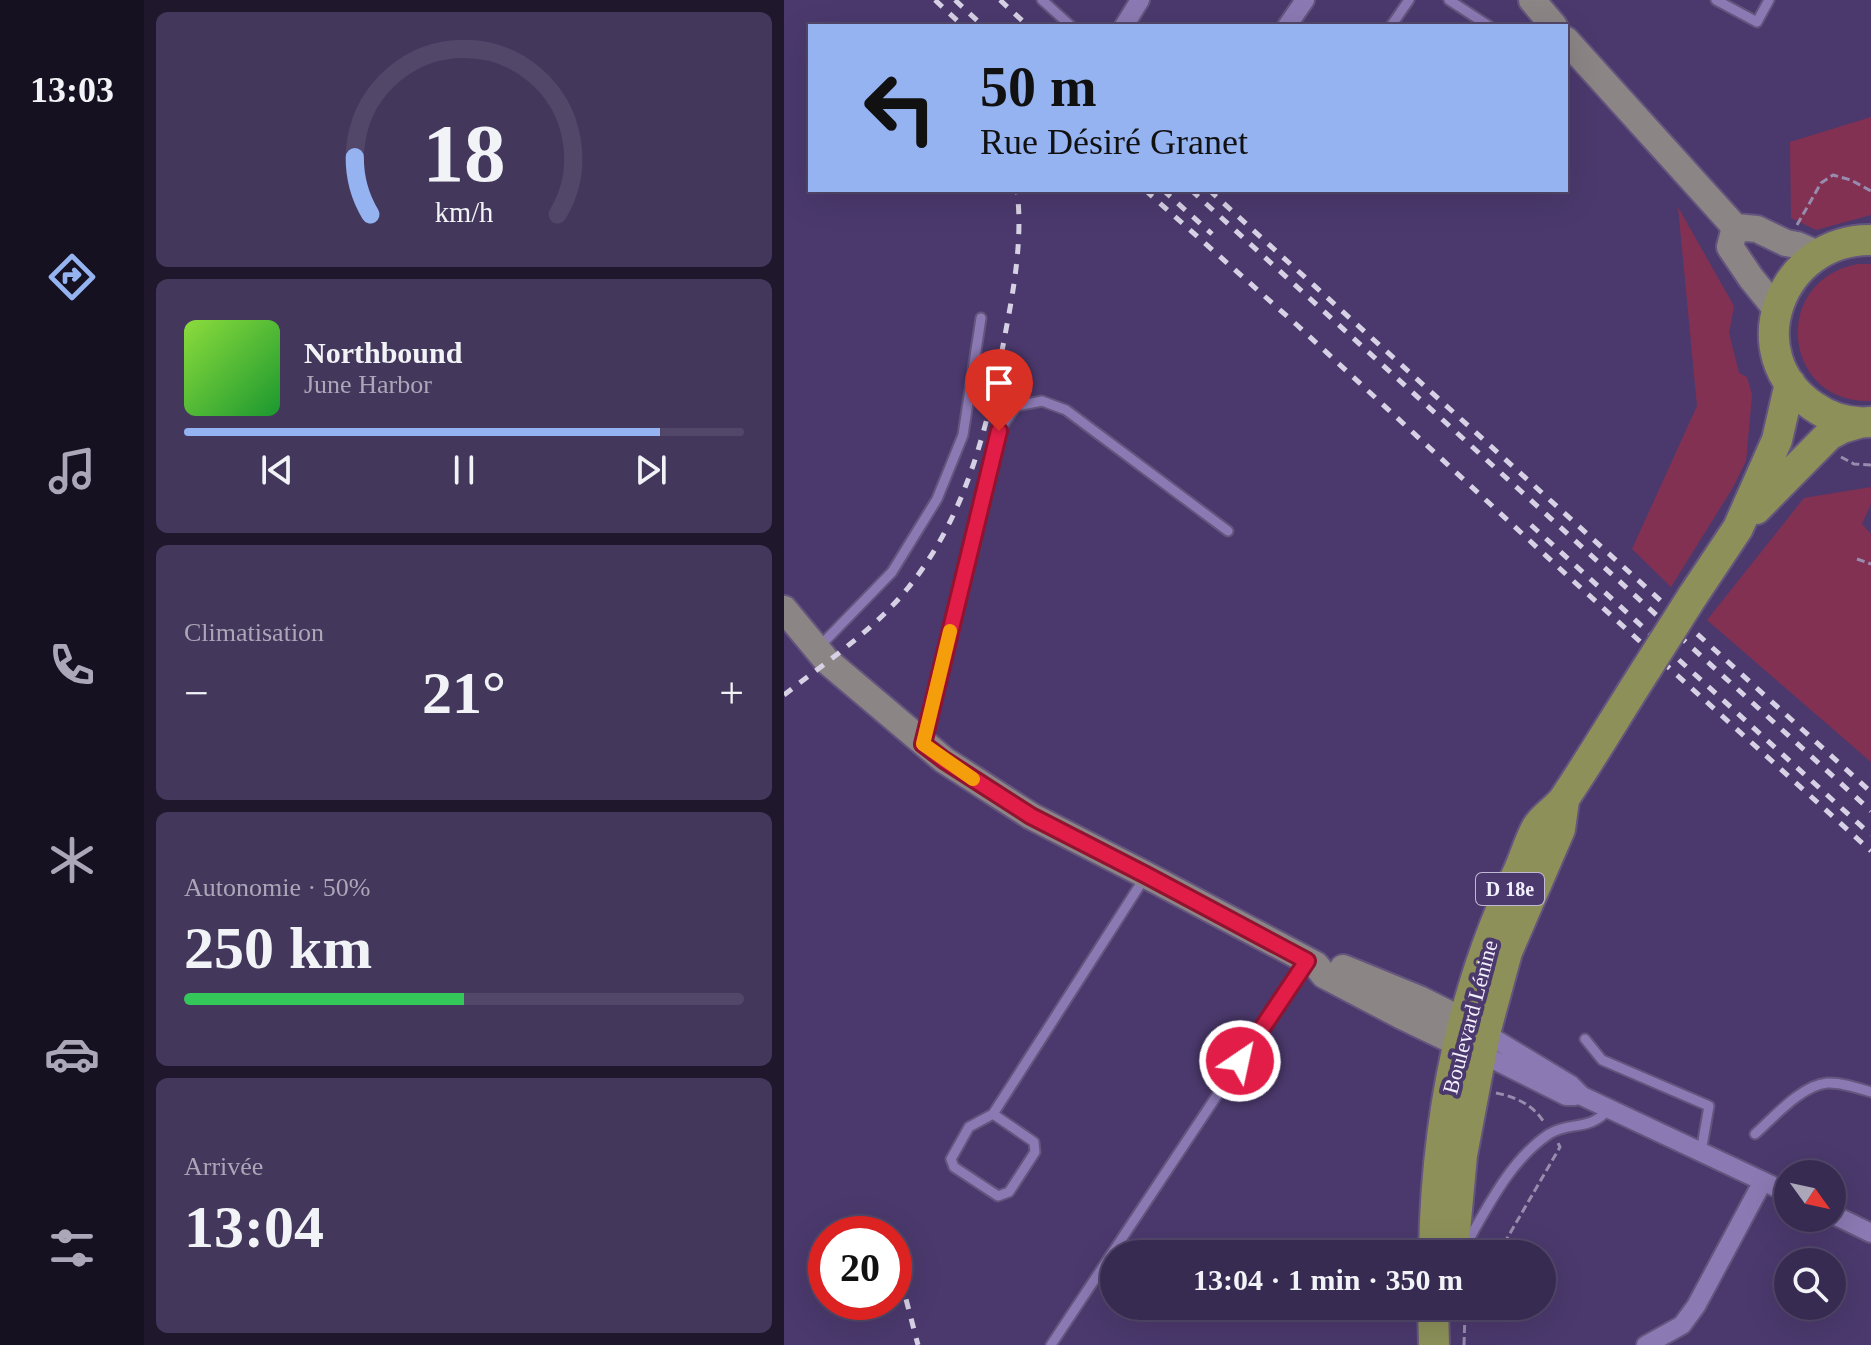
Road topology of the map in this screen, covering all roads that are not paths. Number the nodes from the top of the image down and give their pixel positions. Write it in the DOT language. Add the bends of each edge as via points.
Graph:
graph roads {
  1 [pos="1042,0"];
  2 [pos="1140,0"];
  3 [pos="1305,0"];
  4 [pos="1409,0"];
  5 [pos="1449,0"];
  6 [pos="1532,0"];
  7 [pos="1716,0"];
  8 [pos="1769,0"];
  9 [pos="1069,24"];
  10 [pos="1125,24"];
  11 [pos="1288,24"];
  12 [pos="1392,24"];
  13 [pos="1486,24"];
  14 [pos="1552,24"];
  15 [pos="1568,42"];
  16 [pos="1735,227"];
  17 [pos="1871,240"];
  18 [pos="1818,254"];
  19 [pos="1777,310"];
  20 [pos="981,318"];
  21 [pos="1790,383"];
  22 [pos="1865,423"];
  23 [pos="1738,528"];
  24 [pos="1228,531"];
  25 [pos="784,609"];
  26 [pos="816,650"];
  27 [pos="923,744"];
  28 [pos="1146,875"];
  29 [pos="1312,963"];
  30 [pos="1472,1038"];
  31 [pos="1585,1039"];
  32 [pos="1871,1092"];
  33 [pos="1610,1108"];
  34 [pos="993,1114"];
  35 [pos="1755,1134"];
  36 [pos="1701,1152"];
  37 [pos="1763,1181"];
  38 [pos="1774,1186"];
  39 [pos="1846,1221"];
  40 [pos="1871,1233"];
  41 [pos="1434,1240"];
  42 [pos="1454,1240"];
  43 [pos="1468,1240"];
  44 [pos="1433,1320"];
  45 [pos="1452,1320"];
  46 [pos="1051,1345"];
  47 [pos="1434,1345"];
  48 [pos="1451,1345"];
  49 [pos="1646,1345"];
  1 -- 9 [label="lane"];
  2 -- 10 [label="street"];
  3 -- 11 [label="street"];
  4 -- 12 [label="lane"];
  5 -- 13 [label="lane"];
  6 -- 14 [label="street"];
  7 -- 8 [label="lane" via="1757,22"];
  15 -- 16 [label="street"];
  16 -- 18 [label="street" via="1757,229"];
  16 -- 19 [label="street" via="1730,247"];
  17 -- 18 [label="main road"];
  18 -- 19 [label="main road" via="1794,275"];
  19 -- 21 [label="main road" via="1776,349"];
  20 -- 26 [label="lane" via="963,435 937,499 892,572"];
  21 -- 22 [label="main road" via="1823,413"];
  21 -- 23 [label="main road, Boulevard Lénine / D 18e" via="1777,440"];
  22 -- 23 [label="main road, Boulevard Lénine / D 18e" via="1829,435"];
  23 -- 30 [label="main road, Boulevard Lénine / D 18e, bridge" via="1564,800 1560,829"];
  24 -- 27 [label="lane" via="1066,410 1042,401 1016,406 999,431"];
  25 -- 26 [label="street"];
  26 -- 27 [label="street"];
  27 -- 28 [label="street" via="1031,816"];
  28 -- 29 [label="street"];
  28 -- 34 [label="lane"];
  29 -- 30 [label="street" via="1330,963 1419,999"];
  29 -- 46 [label="lane"];
  30 -- 33 [label="street" via="1566,1096 1582,1096"];
  30 -- 41 [label="main road, Boulevard Lénine / D 18e" via="1448,1090"];
  30 -- 42 [label="main road, Boulevard Lénine / D 18e"];
  31 -- 36 [label="lane" via="1602,1060 1709,1106"];
  32 -- 35 [label="lane" via="1829,1083 1811,1087"];
  33 -- 36 [label="street"];
  33 -- 43 [label="lane" via="1592,1123 1552,1132 1535,1145 1493,1197"];
  34 -- 34 [label="lane" via="969,1127 951,1159 954,1167 998,1196 1009,1192 1035,1152 1034,1142"];
  36 -- 37 [label="street"];
  37 -- 38 [label="street"];
  37 -- 49 [label="street" via="1696,1306 1682,1325"];
  39 -- 40 [label="street"];
  44 -- 47 [label="main road"];
  45 -- 48 [label="main road"];
}
